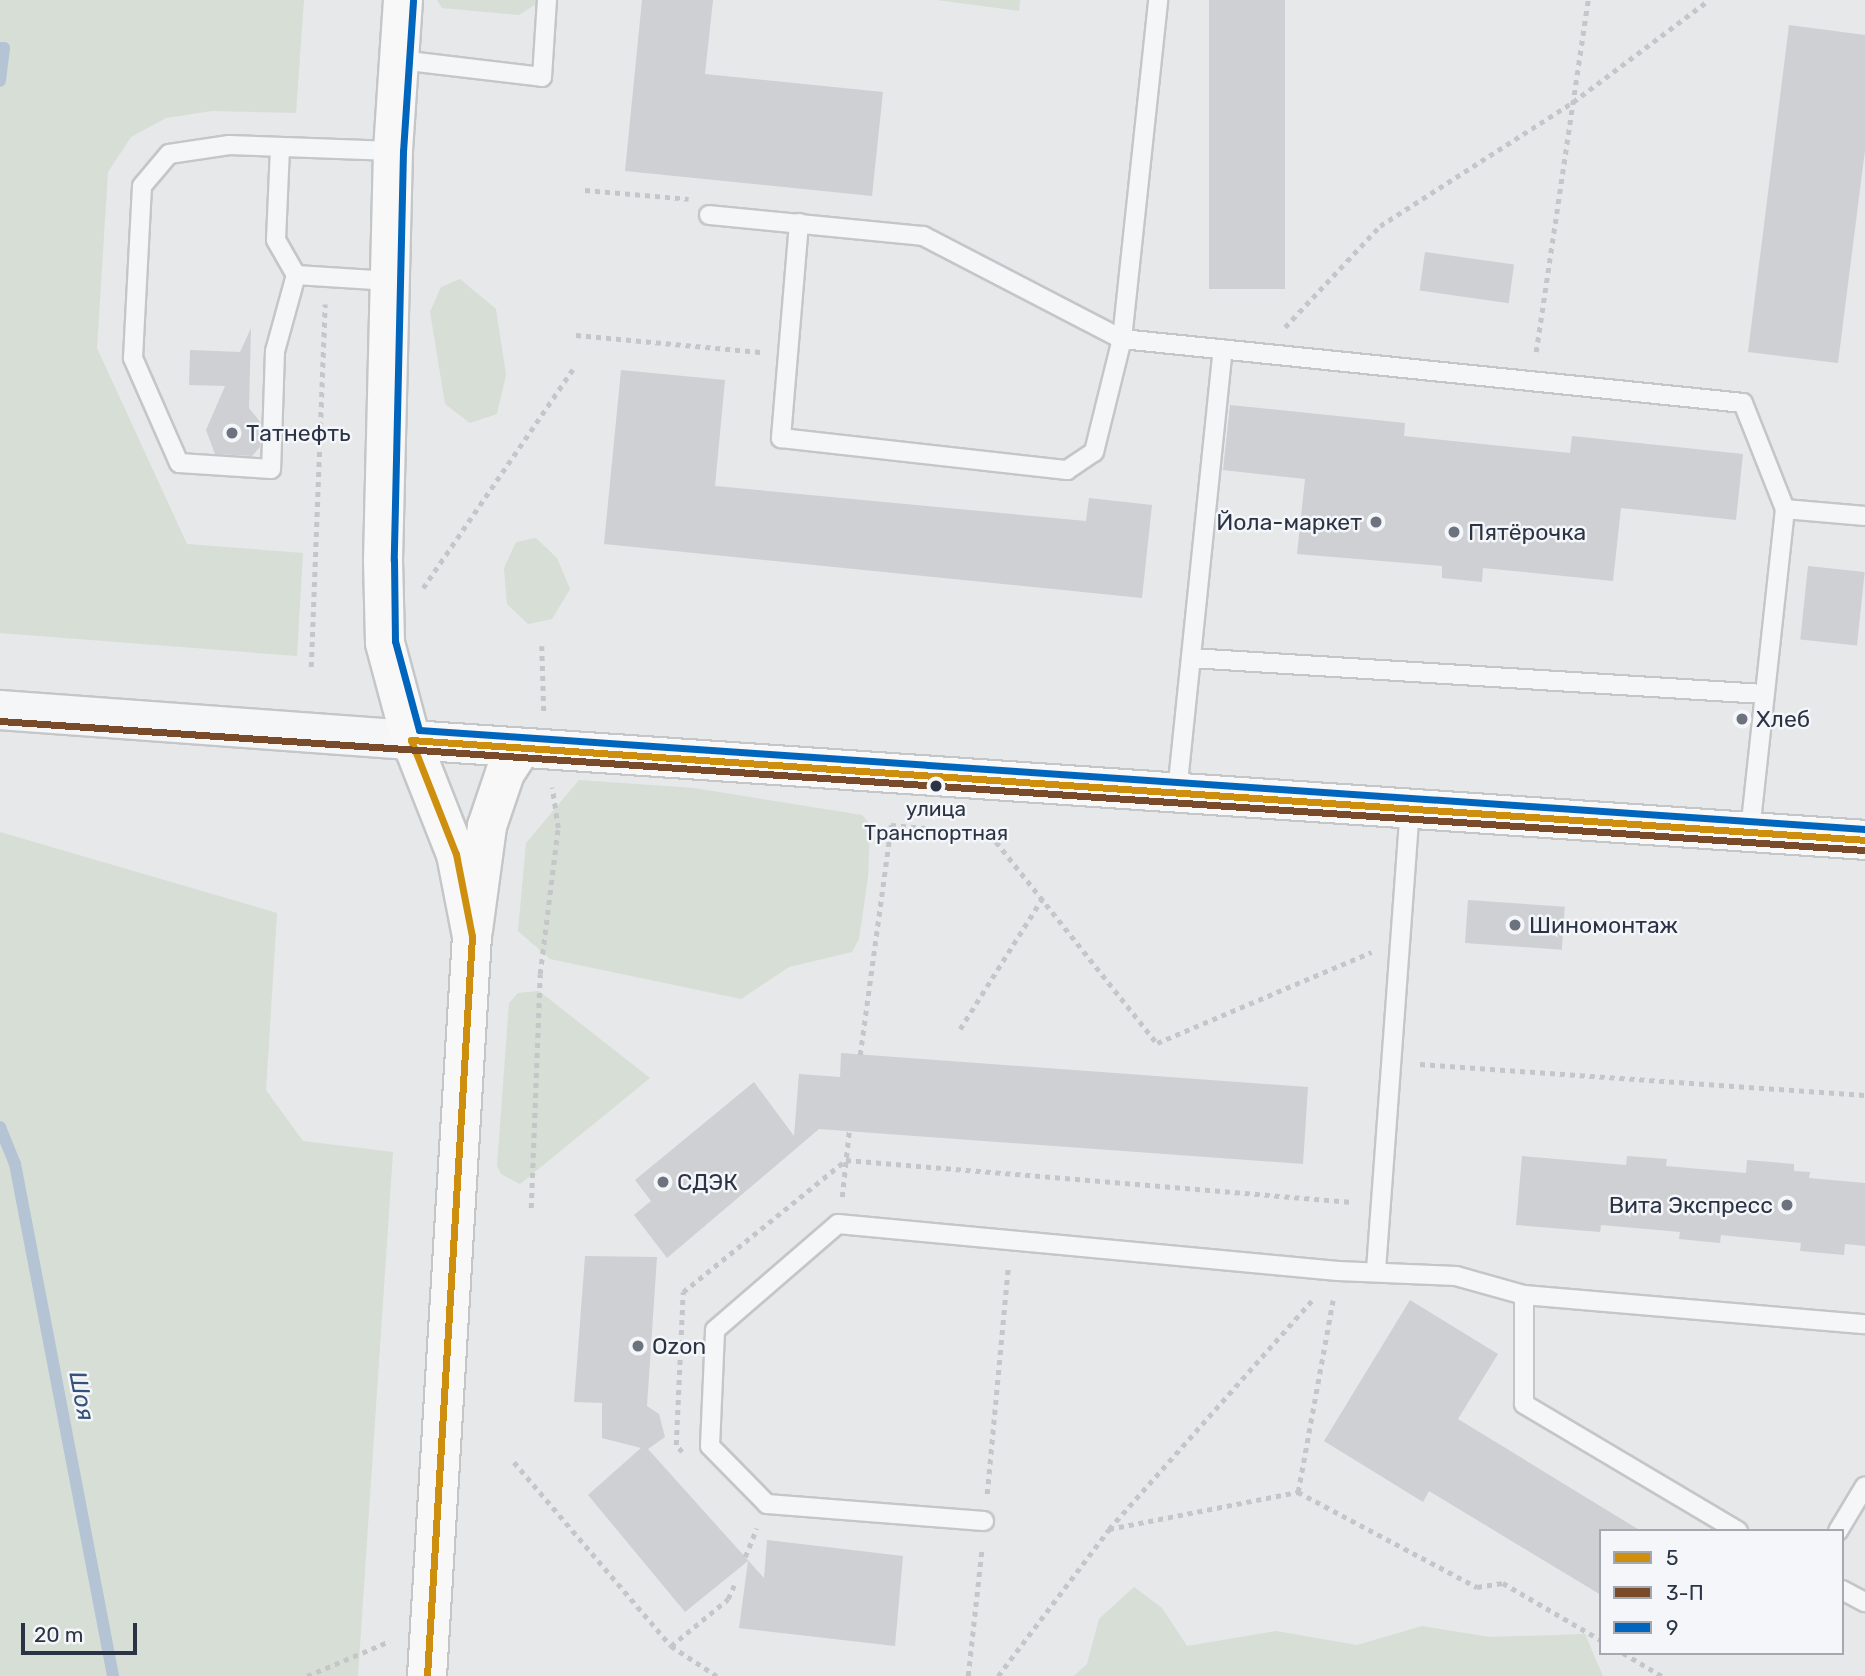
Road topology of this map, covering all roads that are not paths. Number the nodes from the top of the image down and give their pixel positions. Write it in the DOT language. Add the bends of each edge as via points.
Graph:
graph roads {
  1 [pos="403,0"];
  2 [pos="547,0"];
  3 [pos="1158,0"];
  4 [pos="400,61"];
  5 [pos="280,148"];
  6 [pos="393,151"];
  7 [pos="709,215"];
  8 [pos="799,223"];
  9 [pos="296,275"];
  10 [pos="390,281"];
  11 [pos="1122,339"];
  12 [pos="1223,349"];
  13 [pos="1784,509"];
  14 [pos="1865,516"];
  15 [pos="1191,658"];
  16 [pos="1764,694"];
  17 [pos="0,710"];
  18 [pos="411,740"];
  19 [pos="533,748"];
  20 [pos="1177,792"];
  21 [pos="1410,808"];
  22 [pos="1750,832"];
  23 [pos="1865,840"];
  24 [pos="472,936"];
  25 [pos="1376,1270"];
  26 [pos="1524,1295"];
  27 [pos="1865,1324"];
  28 [pos="1865,1486"];
  29 [pos="984,1521"];
  30 [pos="1735,1529"];
  31 [pos="1839,1529"];
  32 [pos="1844,1591"];
  33 [pos="1865,1602"];
  34 [pos="427,1676"];
  1 -- 4 [label="main road"];
  2 -- 4 [label="lane" via="542,77"];
  3 -- 11 [label="lane"];
  4 -- 6 [label="main road"];
  5 -- 6 [label="lane"];
  5 -- 9 [label="lane" via="276,240"];
  5 -- 9 [label="lane" via="229,145 169,154 142,186 133,358 179,463 271,468 275,351"];
  6 -- 10 [label="main road"];
  7 -- 8 [label="lane"];
  8 -- 11 [label="lane" via="923,236"];
  8 -- 11 [label="lane" via="781,438 1067,470 1094,452"];
  9 -- 10 [label="lane"];
  10 -- 18 [label="main road" via="385,643"];
  11 -- 12 [label="lane"];
  12 -- 13 [label="lane" via="1743,403"];
  12 -- 15 [label="lane"];
  13 -- 14 [label="lane"];
  13 -- 16 [label="lane"];
  15 -- 16 [label="lane"];
  15 -- 20 [label="lane"];
  16 -- 22 [label="lane"];
  17 -- 18 [label="street"];
  18 -- 19 [label="main road"];
  18 -- 24 [label="main road" via="456,854"];
  19 -- 20 [label="main road"];
  19 -- 24 [label="main road" via="505,773 487,826"];
  20 -- 21 [label="main road"];
  21 -- 22 [label="main road"];
  21 -- 25 [label="lane"];
  22 -- 23 [label="main road"];
  24 -- 34 [label="main road"];
  25 -- 26 [label="lane" via="1456,1276"];
  25 -- 29 [label="lane" via="1338,1271 838,1224 715,1330 710,1446 767,1504"];
  26 -- 27 [label="lane"];
  26 -- 30 [label="lane" via="1524,1404"];
  28 -- 31 [label="lane"];
  32 -- 33 [label="lane"];
}
